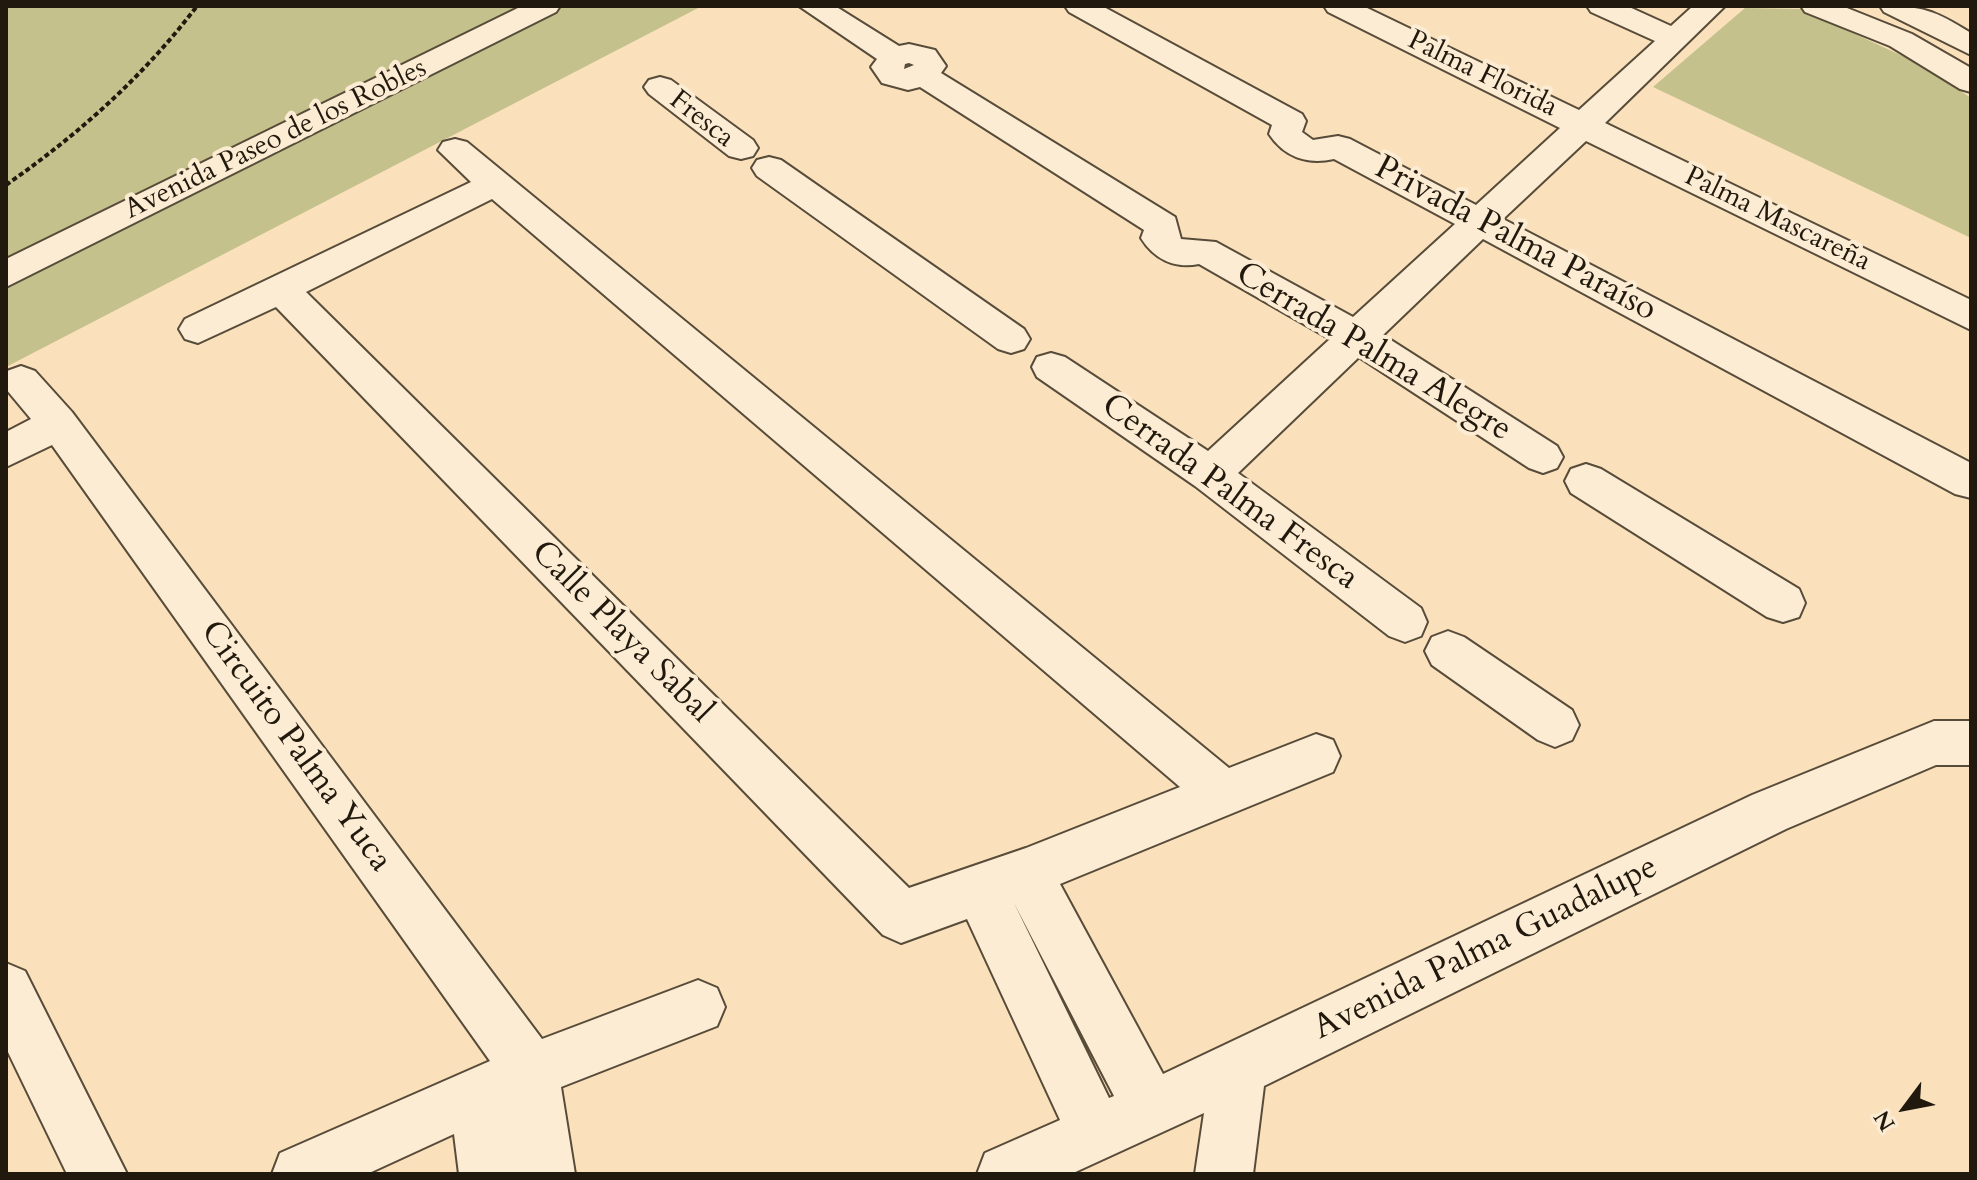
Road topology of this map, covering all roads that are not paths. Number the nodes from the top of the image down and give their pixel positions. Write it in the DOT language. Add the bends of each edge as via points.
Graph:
graph roads {
  1 [pos="545,6"];
  2 [pos="814,6"];
  3 [pos="1080,6"];
  4 [pos="1339,6"];
  5 [pos="1602,6"];
  6 [pos="1710,6"];
  7 [pos="1816,6"];
  8 [pos="1895,6"];
  9 [pos="1674,38"];
  10 [pos="1971,46"];
  11 [pos="1971,82"];
  12 [pos="660,87"];
  13 [pos="1582,123"];
  14 [pos="455,150"];
  15 [pos="755,158"];
  16 [pos="495,184"];
  17 [pos="1481,221"];
  18 [pos="6,274"];
  19 [pos="282,290"];
  20 [pos="1971,316"];
  21 [pos="198,329"];
  22 [pos="1356,336"];
  23 [pos="21,381"];
  24 [pos="58,423"];
  25 [pos="6,451"];
  26 [pos="1210,474"];
  27 [pos="1970,482"];
  28 [pos="1783,603"];
  29 [pos="1555,725"];
  30 [pos="1971,743"];
  31 [pos="1316,756"];
  32 [pos="1223,793"];
  33 [pos="1003,881"];
  34 [pos="6,990"];
  35 [pos="698,1007"];
  36 [pos="1238,1069"];
  37 [pos="531,1071"];
  38 [pos="478,1095"];
  39 [pos="1151,1108"];
  40 [pos="1095,1132"];
  41 [pos="98,1174"];
  42 [pos="301,1174"];
  43 [pos="488,1174"];
  44 [pos="546,1174"];
  45 [pos="1006,1174"];
  46 [pos="1224,1174"];
  1 -- 18 [label="street, Avenida Paseo de los Robles"];
  2 -- 22 [label="street, Cerrada Palma Alegre" via="894,57 887,67 893,76 908,80 923,75 1163,226 1159,238 1168,250 1187,255 1203,251"];
  3 -- 17 [label="street, Privada Palma Paraíso" via="1290,121 1285,134 1297,148 1319,153 1338,147"];
  4 -- 13 [label="street, Palma Florida"];
  5 -- 9 [label="street"];
  6 -- 9 [label="street"];
  7 -- 11 [label="street" via="1901,40"];
  8 -- 10 [label="street"];
  9 -- 13 [label="street"];
  12 -- 15 [label="street, Fresca"];
  13 -- 17 [label="street"];
  13 -- 20 [label="street, Palma Mascareña"];
  14 -- 16 [label="street"];
  15 -- 26 [label="street, Cerrada Palma Fresca" via="1011,339 1005,353 1013,367 1032,372 1051,367"];
  16 -- 19 [label="street"];
  16 -- 32 [label="street"];
  17 -- 22 [label="street"];
  17 -- 27 [label="street, Privada Palma Paraíso"];
  19 -- 21 [label="street"];
  19 -- 33 [label="street, Calle Playa Sabal" via="901,917"];
  22 -- 26 [label="street"];
  22 -- 28 [label="street, Cerrada Palma Alegre" via="1543,457 1542,470 1553,483 1572,488 1586,481"];
  23 -- 24 [label="street, Circuito Palma Yuca"];
  24 -- 25 [label="street"];
  24 -- 37 [label="street, Circuito Palma Yuca"];
  26 -- 29 [label="street, Cerrada Palma Fresca" via="1405,622 1402,637 1413,653 1432,658 1448,651"];
  30 -- 36 [label="street, Avenida Palma Guadalupe" via="1934,743 1769,812"];
  31 -- 32 [label="street, Calle Playa Sabal"];
  32 -- 33 [label="street, Calle Playa Sabal"];
  33 -- 39 [label="street"];
  33 -- 40 [label="street"];
  34 -- 41 [label="street"];
  35 -- 37 [label="street"];
  36 -- 39 [label="street, Avenida Palma Guadalupe"];
  36 -- 46 [label="street"];
  37 -- 38 [label="street"];
  37 -- 44 [label="street, Circuito Palma Yuca"];
  38 -- 42 [label="street"];
  38 -- 43 [label="street"];
  39 -- 40 [label="street, Avenida Palma Guadalupe"];
  40 -- 45 [label="street, Avenida Palma Guadalupe"];
}
